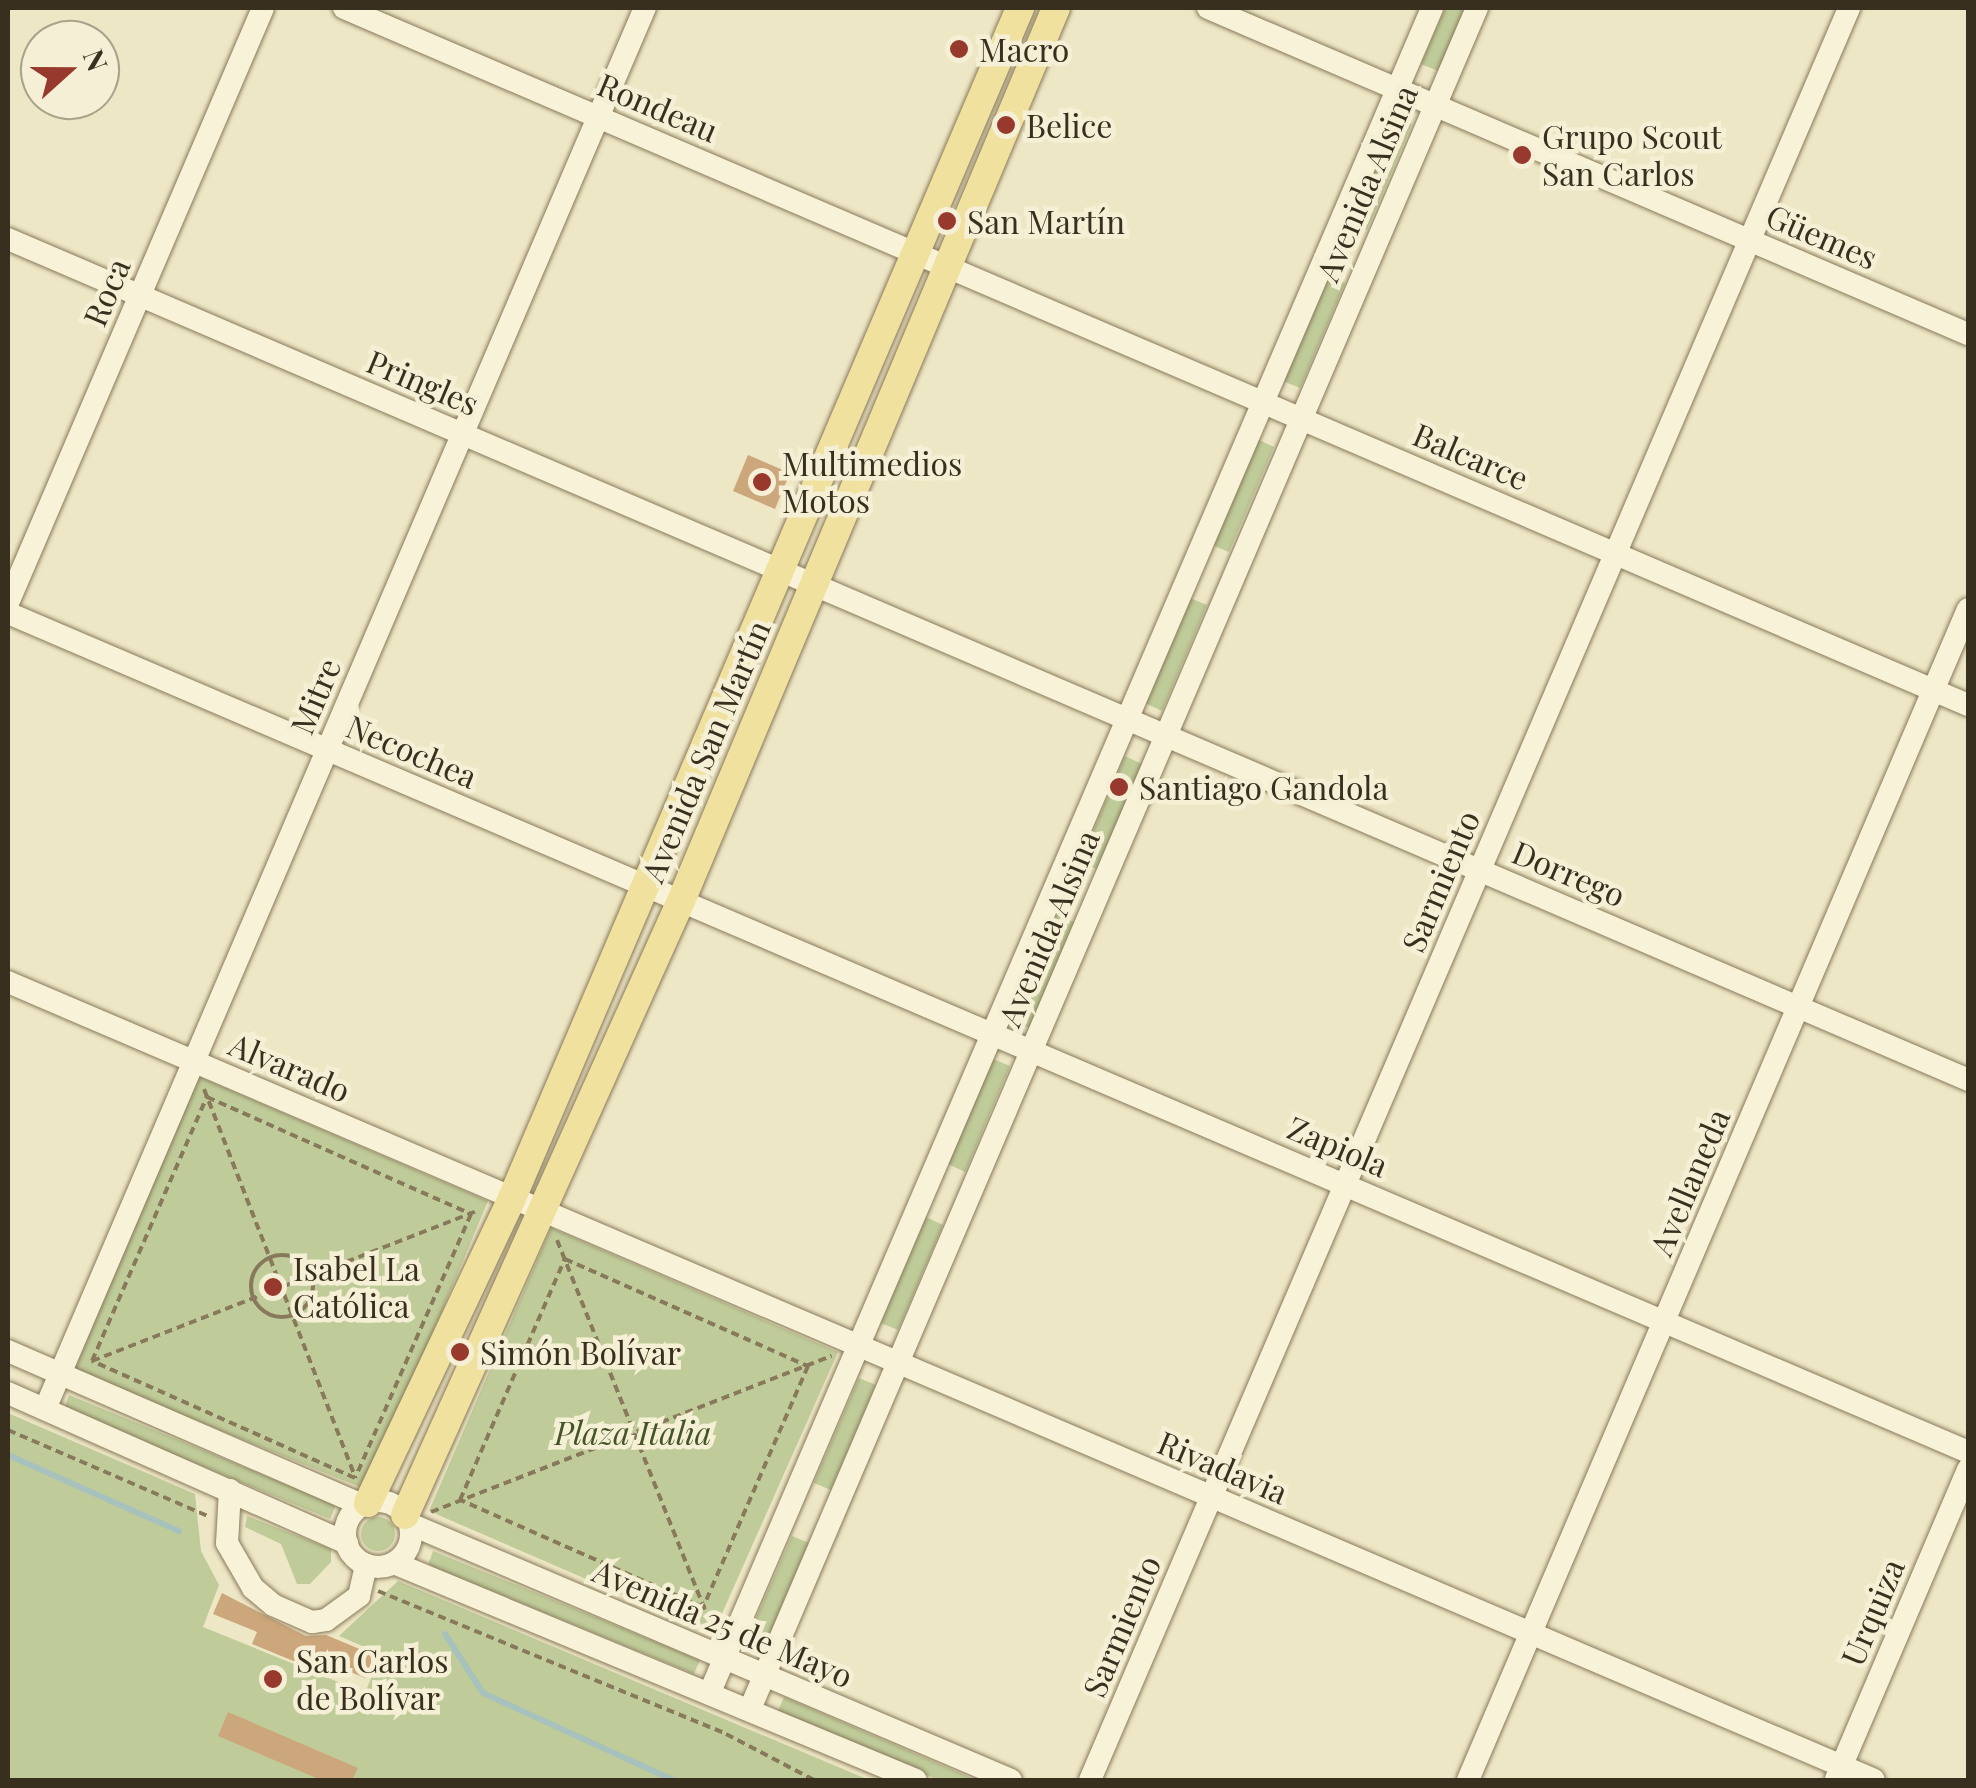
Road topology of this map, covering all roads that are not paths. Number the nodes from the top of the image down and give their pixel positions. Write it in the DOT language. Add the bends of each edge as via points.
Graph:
graph roads {
  1 [pos="263,8"];
  2 [pos="344,8"];
  3 [pos="646,8"];
  4 [pos="1020,8"];
  5 [pos="1056,8"];
  6 [pos="1208,8"];
  7 [pos="1432,8"];
  8 [pos="1477,8"];
  9 [pos="1849,8"];
  10 [pos="1397,89"];
  11 [pos="1435,105"];
  12 [pos="598,117"];
  13 [pos="8,240"];
  14 [pos="1750,240"];
  15 [pos="915,252"];
  16 [pos="948,267"];
  17 [pos="139,296"];
  18 [pos="1968,334"];
  19 [pos="1263,402"];
  20 [pos="1302,418"];
  21 [pos="462,434"];
  22 [pos="1615,553"];
  23 [pos="779,570"];
  24 [pos="812,584"];
  25 [pos="8,603"];
  26 [pos="1968,609"];
  27 [pos="8,613"];
  28 [pos="1934,690"];
  29 [pos="1968,705"];
  30 [pos="1127,719"];
  31 [pos="1166,736"];
  32 [pos="327,750"];
  33 [pos="1480,871"];
  34 [pos="645,886"];
  35 [pos="681,901"];
  36 [pos="8,982"];
  37 [pos="1798,1007"];
  38 [pos="992,1034"];
  39 [pos="1031,1051"];
  40 [pos="193,1062"];
  41 [pos="1968,1080"];
  42 [pos="1345,1185"];
  43 [pos="512,1198"];
  44 [pos="546,1212"];
  45 [pos="1664,1322"];
  46 [pos="858,1346"];
  47 [pos="8,1351"];
  48 [pos="898,1363"];
  49 [pos="60,1374"];
  50 [pos="8,1394"];
  51 [pos="44,1409"];
  52 [pos="1968,1452"];
  53 [pos="1968,1470"];
  54 [pos="230,1490"];
  55 [pos="363,1497"];
  56 [pos="1212,1497"];
  57 [pos="407,1520"];
  58 [pos="347,1543"];
  59 [pos="394,1563"];
  60 [pos="364,1576"];
  61 [pos="1531,1634"];
  62 [pos="724,1659"];
  63 [pos="764,1676"];
  64 [pos="710,1692"];
  65 [pos="750,1709"];
  66 [pos="1839,1774"];
  67 [pos="916,1780"];
  68 [pos="1011,1780"];
  69 [pos="1090,1780"];
  70 [pos="1468,1780"];
  71 [pos="1874,1780"];
  1 -- 17 [label="street, Roca"];
  2 -- 12 [label="street, Rondeau"];
  3 -- 12 [label="street, Mitre"];
  4 -- 15 [label="main road, Avenida San Martín"];
  5 -- 16 [label="main road, Avenida San Martín"];
  6 -- 10 [label="street, Güemes"];
  7 -- 10 [label="street, Avenida Alsina"];
  8 -- 11 [label="street, Avenida Alsina"];
  9 -- 14 [label="street, Sarmiento"];
  10 -- 11 [label="street, Güemes"];
  10 -- 19 [label="street, Avenida Alsina"];
  11 -- 14 [label="street, Güemes"];
  11 -- 20 [label="street, Avenida Alsina"];
  12 -- 15 [label="street, Rondeau"];
  12 -- 21 [label="street, Mitre"];
  13 -- 17 [label="street, Pringles"];
  14 -- 18 [label="street, Güemes"];
  14 -- 22 [label="street, Sarmiento"];
  15 -- 16 [label="street, Rondeau"];
  15 -- 23 [label="main road, Avenida San Martín"];
  16 -- 19 [label="street, Balcarce"];
  16 -- 24 [label="main road, Avenida San Martín"];
  17 -- 21 [label="street, Pringles"];
  17 -- 25 [label="street, Roca"];
  19 -- 20 [label="street, Balcarce"];
  19 -- 30 [label="street, Avenida Alsina"];
  20 -- 22 [label="street, Balcarce"];
  20 -- 31 [label="street, Avenida Alsina"];
  21 -- 23 [label="street, Pringles"];
  21 -- 32 [label="street, Mitre"];
  22 -- 28 [label="street, Balcarce"];
  22 -- 33 [label="street, Sarmiento"];
  23 -- 24 [label="street, Pringles"];
  23 -- 34 [label="main road, Avenida San Martín"];
  24 -- 30 [label="street, Dorrego"];
  24 -- 35 [label="main road, Avenida San Martín"];
  26 -- 28 [label="street, Avellaneda"];
  27 -- 32 [label="street, Necochea"];
  28 -- 29 [label="street, Balcarce"];
  28 -- 37 [label="street, Avellaneda"];
  30 -- 31 [label="street, Dorrego"];
  30 -- 38 [label="street, Avenida Alsina"];
  31 -- 33 [label="street, Dorrego"];
  31 -- 39 [label="street, Avenida Alsina"];
  32 -- 34 [label="street, Necochea"];
  32 -- 40 [label="street, Mitre"];
  33 -- 37 [label="street, Dorrego"];
  33 -- 42 [label="street, Sarmiento"];
  34 -- 35 [label="street, Necochea"];
  34 -- 43 [label="main road, Avenida San Martín"];
  35 -- 38 [label="street, Zapiola"];
  35 -- 44 [label="main road, Avenida San Martín"];
  36 -- 40 [label="street, Alvarado"];
  37 -- 41 [label="street, Dorrego"];
  37 -- 45 [label="street, Avellaneda"];
  38 -- 39 [label="street, Zapiola"];
  38 -- 46 [label="street, Avenida Alsina"];
  39 -- 42 [label="street, Zapiola"];
  39 -- 48 [label="street, Avenida Alsina"];
  40 -- 43 [label="street, Alvarado"];
  40 -- 49 [label="street, Mitre"];
  42 -- 45 [label="street, Zapiola"];
  42 -- 56 [label="street, Sarmiento"];
  43 -- 44 [label="street, Alvarado"];
  43 -- 55 [label="main road, Avenida San Martín"];
  44 -- 46 [label="street, Rivadavia"];
  44 -- 57 [label="main road, Avenida San Martín"];
  45 -- 52 [label="street, Zapiola"];
  45 -- 61 [label="street, Avellaneda"];
  46 -- 48 [label="street, Rivadavia"];
  46 -- 62 [label="street, Avenida Alsina"];
  47 -- 49 [label="street"];
  48 -- 56 [label="street, Rivadavia"];
  48 -- 63 [label="street, Avenida Alsina"];
  49 -- 51 [label="street, Mitre"];
  49 -- 55 [label="street"];
  50 -- 51 [label="street"];
  51 -- 54 [label="street"];
  53 -- 66 [label="street, Urquiza"];
  54 -- 58 [label="street"];
  54 -- 60 [label="street" via="227,1544 244,1576 292,1613 326,1620 348,1609"];
  55 -- 57 [label="street" via="392,1504"];
  55 -- 58 [label="street" via="346,1528"];
  56 -- 61 [label="street, Rivadavia"];
  56 -- 69 [label="street, Sarmiento"];
  57 -- 59 [label="street" via="405,1553"];
  57 -- 62 [label="street, Avenida 25 de Mayo"];
  58 -- 60 [label="street"];
  59 -- 60 [label="street"];
  59 -- 64 [label="street"];
  61 -- 66 [label="street, Rivadavia"];
  61 -- 70 [label="street, Avellaneda"];
  62 -- 63 [label="street, Avenida 25 de Mayo"];
  62 -- 64 [label="street, Avenida Alsina"];
  63 -- 65 [label="street, Avenida Alsina"];
  63 -- 68 [label="street, Avenida 25 de Mayo"];
  64 -- 65 [label="street"];
  65 -- 67 [label="street"];
  66 -- 71 [label="street, Rivadavia"];
}
